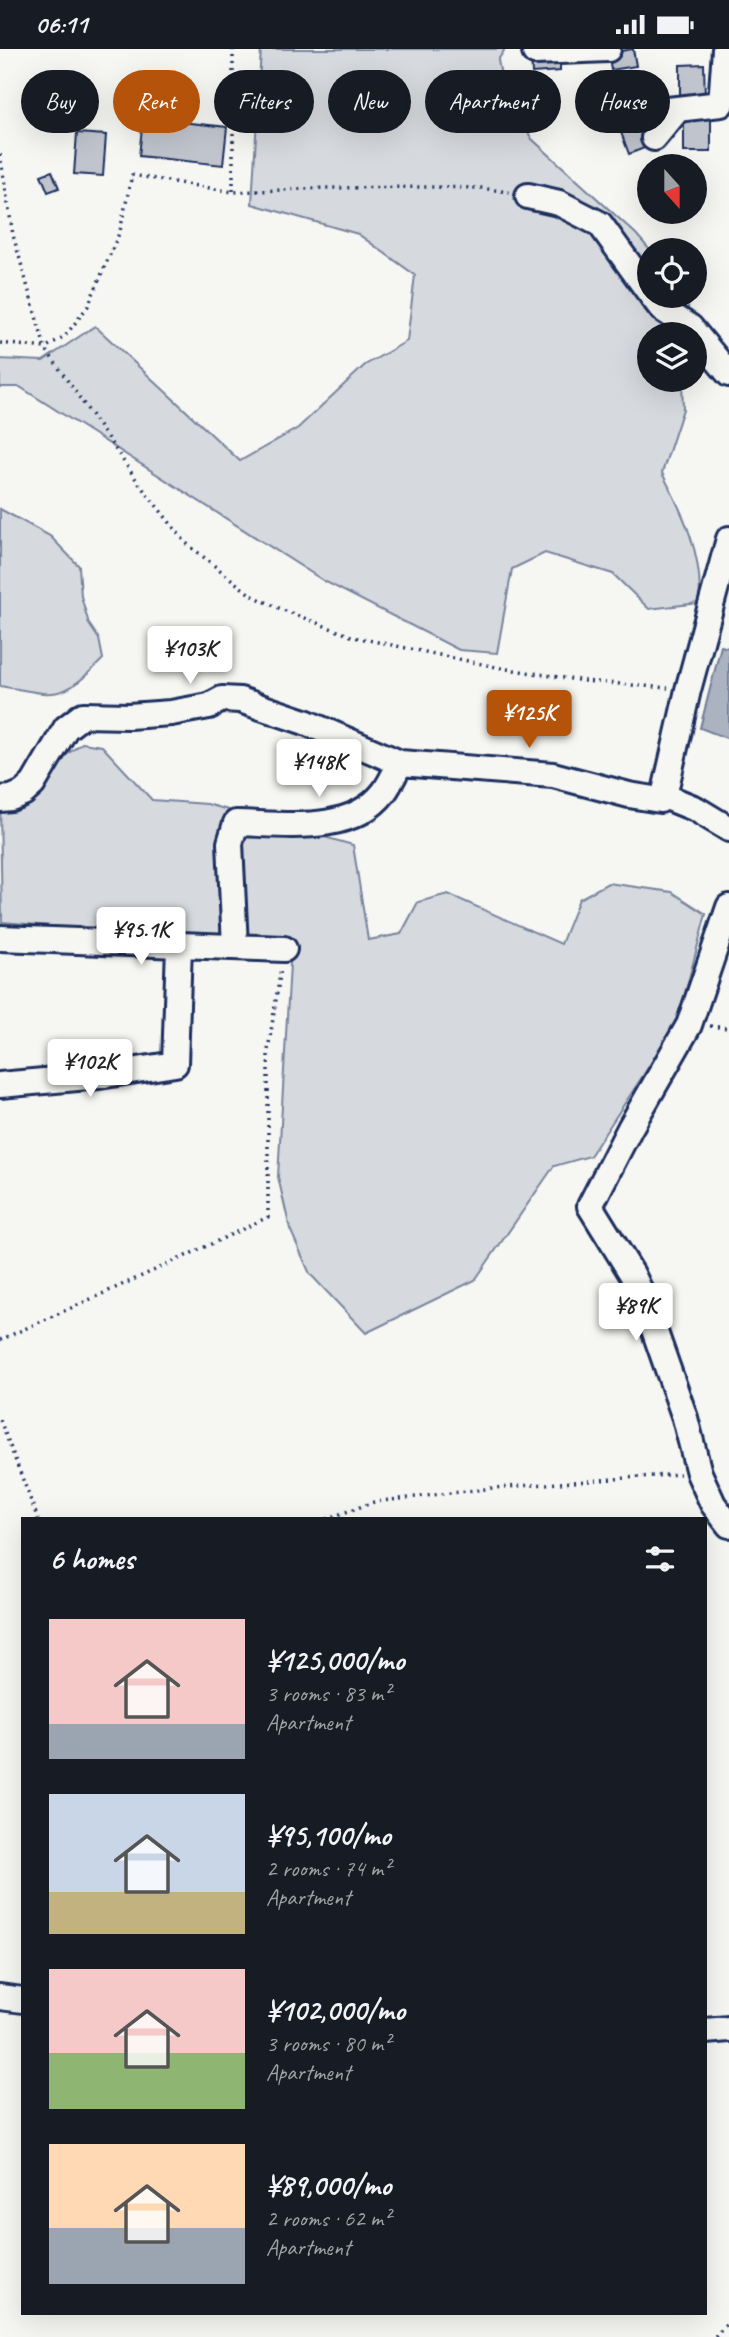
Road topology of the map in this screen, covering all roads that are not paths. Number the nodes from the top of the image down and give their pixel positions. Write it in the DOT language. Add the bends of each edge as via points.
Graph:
graph roads {
  1 [pos="608,49"];
  2 [pos="724,49"];
  3 [pos="535,52"];
  4 [pos="678,109"];
  5 [pos="670,110"];
  6 [pos="654,138"];
  7 [pos="528,195"];
  8 [pos="637,275"];
  9 [pos="661,308"];
  10 [pos="729,374"];
  11 [pos="729,539"];
  12 [pos="400,764"];
  13 [pos="664,796"];
  14 [pos="0,799"];
  15 [pos="729,829"];
  16 [pos="729,907"];
  17 [pos="0,938"];
  18 [pos="179,946"];
  19 [pos="235,946"];
  20 [pos="284,949"];
  21 [pos="0,1084"];
  22 [pos="729,1525"];
  23 [pos="0,1997"];
  24 [pos="21,2000"];
  25 [pos="729,2029"];
  26 [pos="707,2031"];
  1 -- 3 [label="street"];
  2 -- 4 [label="street" via="721,104"];
  4 -- 5 [label="street"];
  4 -- 6 [label="street"];
  7 -- 8 [label="street" via="559,203 600,224"];
  9 -- 10 [label="street" via="690,327"];
  11 -- 13 [label="street"];
  12 -- 13 [label="street" via="553,775 629,795 660,800"];
  12 -- 14 [label="street" via="305,722 240,700 222,699 172,713 83,715 66,728 33,784 23,793"];
  12 -- 19 [label="street" via="383,793 347,820 236,823 230,843"];
  13 -- 15 [label="street"];
  16 -- 22 [label="street" via="689,1025 590,1206 642,1295 699,1473"];
  17 -- 18 [label="street"];
  18 -- 19 [label="street"];
  18 -- 21 [label="street" via="175,1064"];
  19 -- 20 [label="street"];
  23 -- 24 [label="street"];
  25 -- 26 [label="street"];
}
